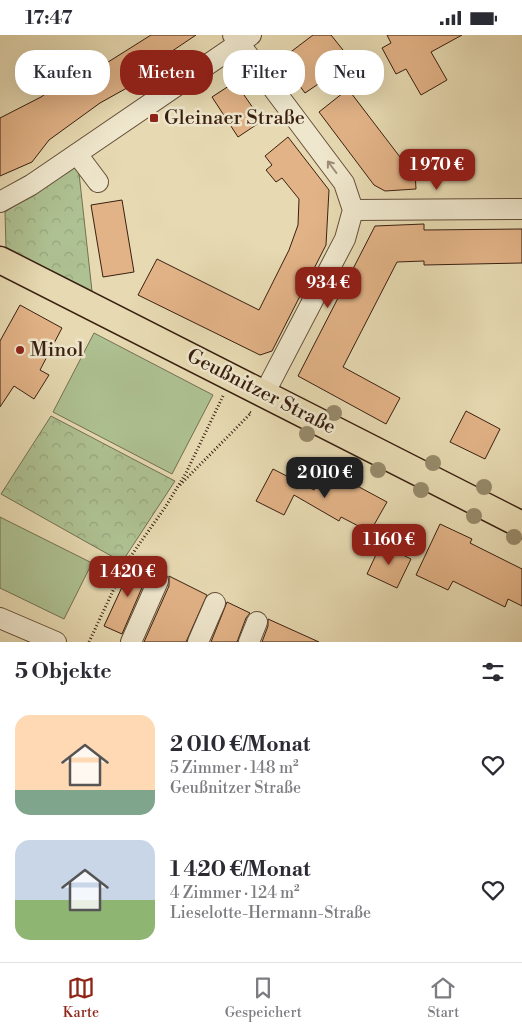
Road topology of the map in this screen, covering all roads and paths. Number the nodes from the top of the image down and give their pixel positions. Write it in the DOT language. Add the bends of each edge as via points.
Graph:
graph roads {
  1 [pos="241,38"];
  2 [pos="77,154"];
  3 [pos="98,183"];
  4 [pos="6,200"];
  5 [pos="522,209"];
  6 [pos="353,210"];
  7 [pos="0,260"];
  8 [pos="228,394"];
  9 [pos="264,394"];
  10 [pos="244,410"];
  11 [pos="176,489"];
  12 [pos="522,525"];
  13 [pos="158,581"];
  14 [pos="215,603"];
  15 [pos="0,618"];
  16 [pos="257,622"];
  17 [pos="56,642"];
  18 [pos="89,642"];
  19 [pos="131,642"];
  20 [pos="198,642"];
  21 [pos="248,642"];
  1 -- 2 [label="street"];
  6 -- 1 [label="street, one-way" via="344,183"];
  2 -- 3 [label="street"];
  2 -- 4 [label="street"];
  5 -- 6 [label="street"];
  6 -- 9 [label="street" via="345,239"];
  7 -- 8 [label="main road, Geußnitzer Straße"];
  8 -- 9 [label="main road, Geußnitzer Straße"];
  8 -- 11 [label="path"];
  9 -- 12 [label="main road, Geußnitzer Straße"];
  10 -- 11 [label="path" via="251,413"];
  11 -- 18 [label="path" via="126,563"];
  13 -- 19 [label="street"];
  14 -- 20 [label="street"];
  15 -- 17 [label="street"];
  16 -- 21 [label="street"];
}
